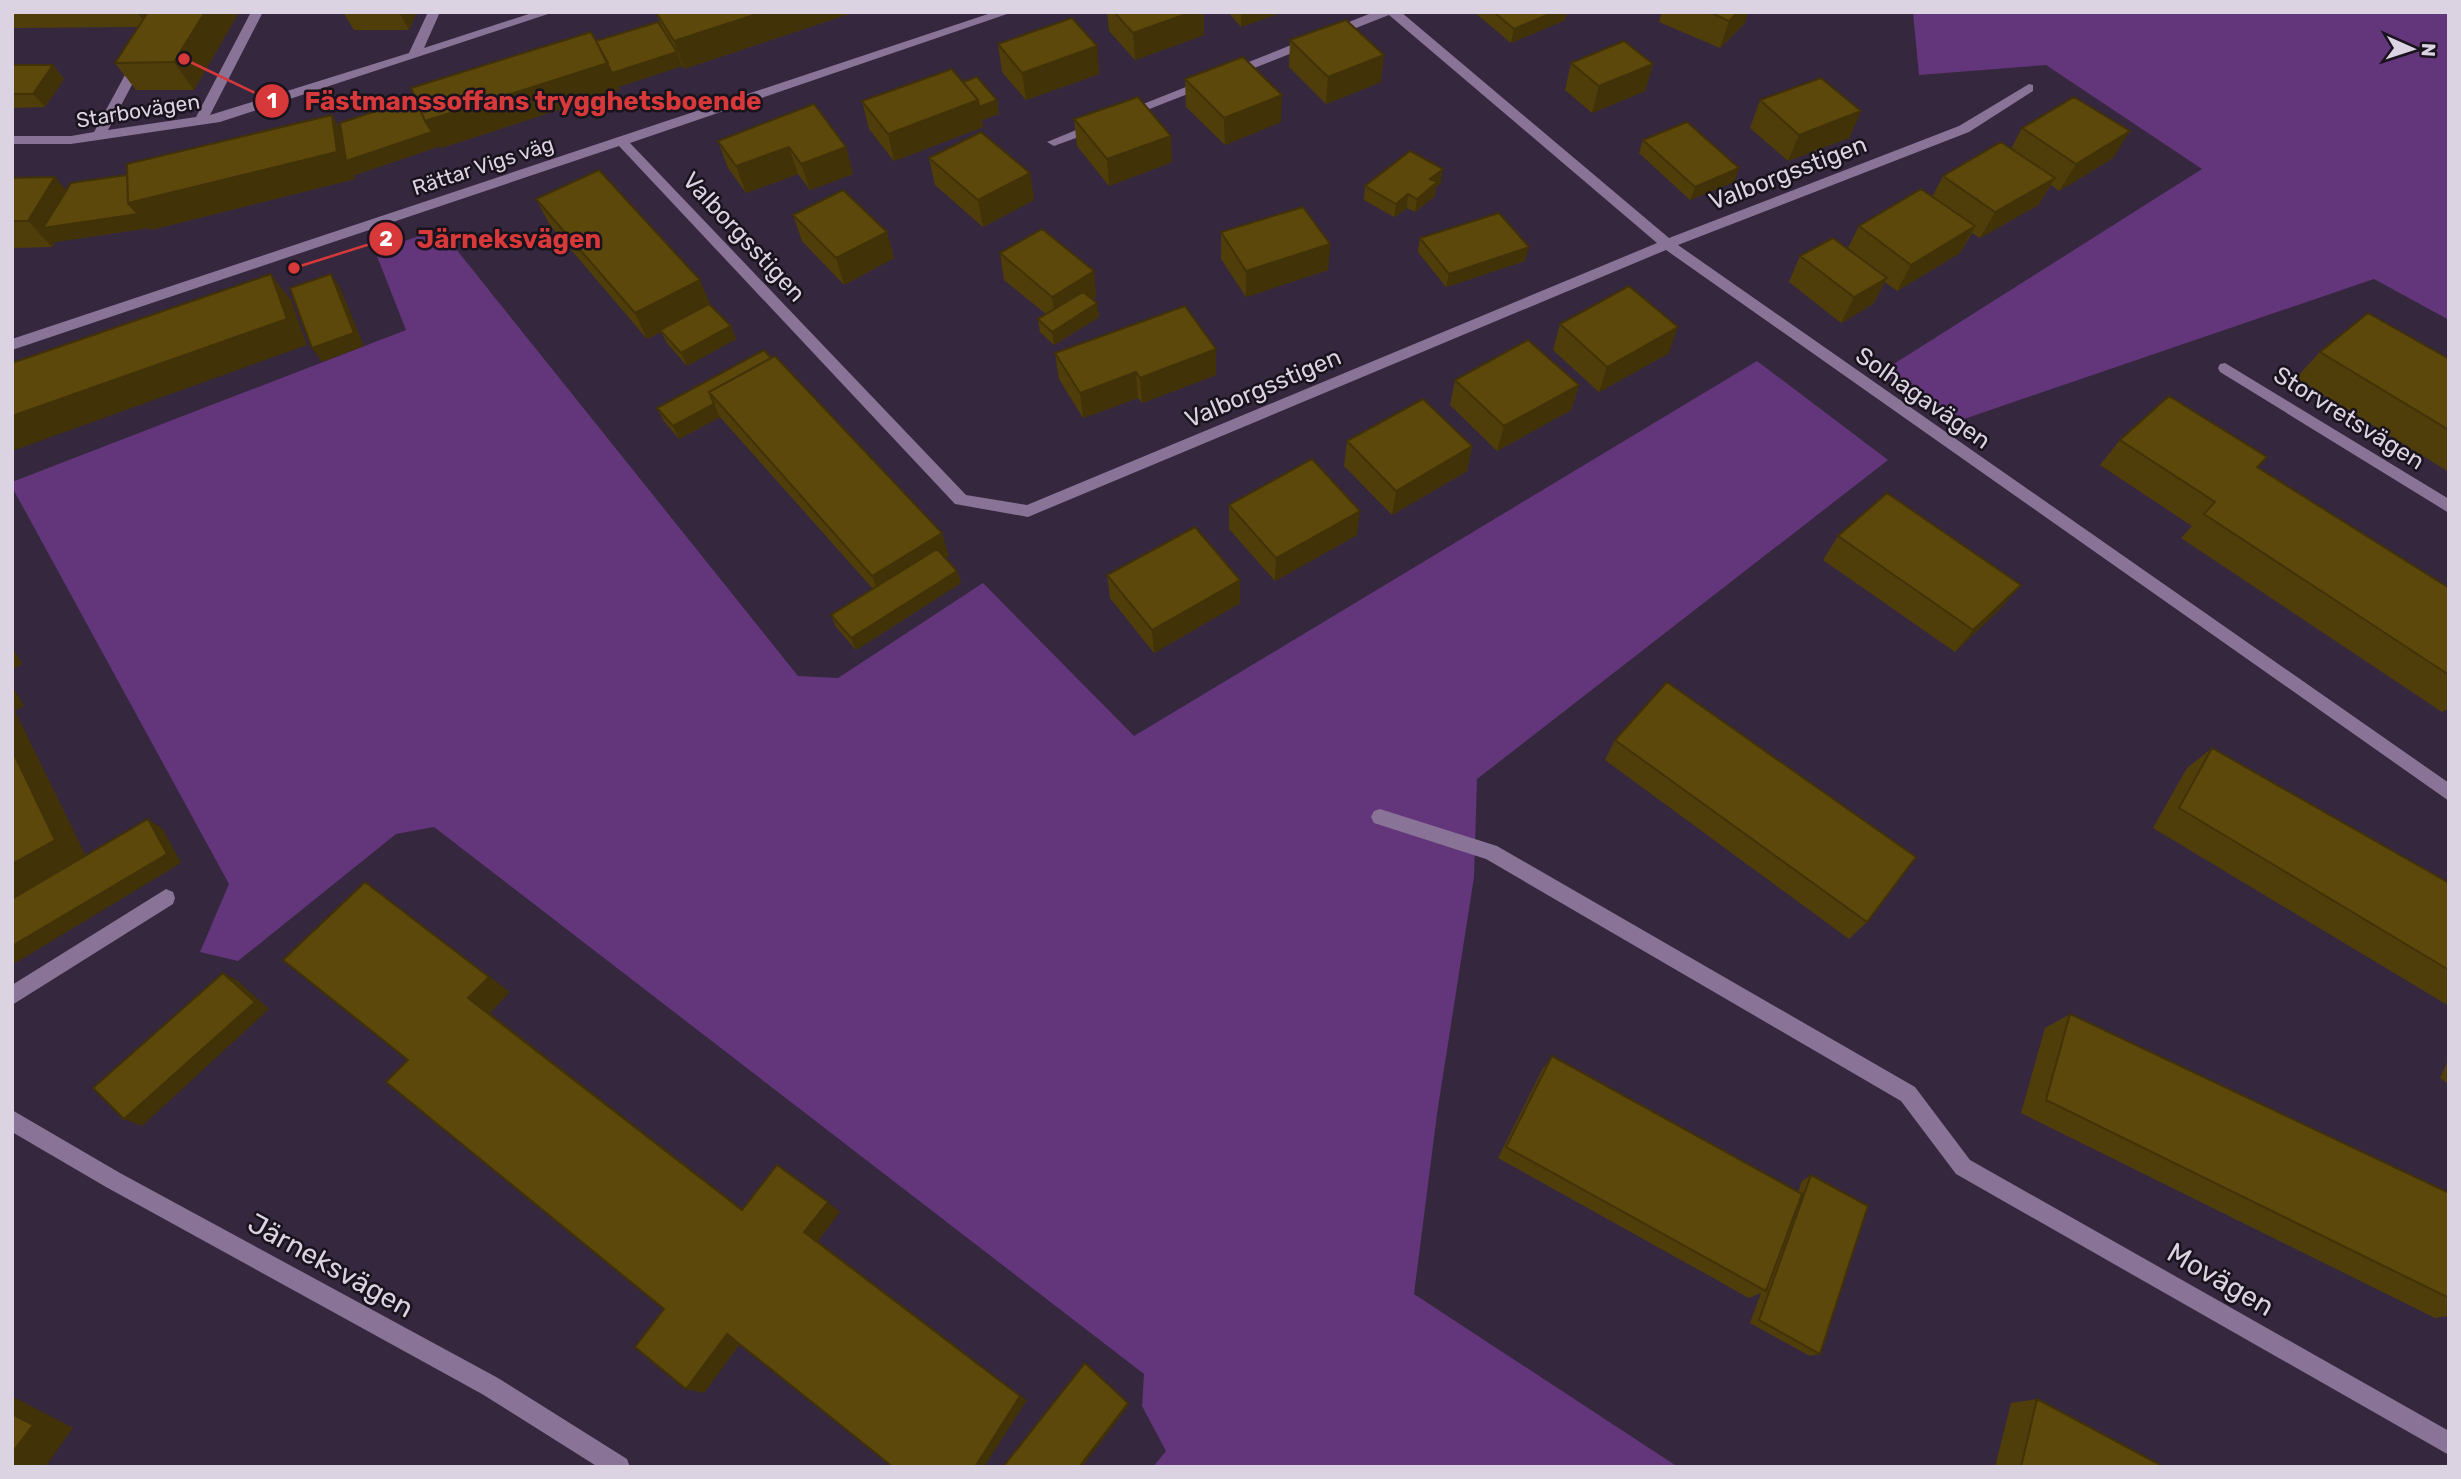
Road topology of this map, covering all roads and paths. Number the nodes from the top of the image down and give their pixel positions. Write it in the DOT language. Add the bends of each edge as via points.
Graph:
graph roads {
  1 [pos="257,12"];
  2 [pos="434,12"];
  3 [pos="548,12"];
  4 [pos="1007,12"];
  5 [pos="1385,12"];
  6 [pos="1393,12"];
  7 [pos="415,54"];
  8 [pos="142,55"];
  9 [pos="2029,88"];
  10 [pos="201,121"];
  11 [pos="99,136"];
  12 [pos="12,140"];
  13 [pos="622,142"];
  14 [pos="1054,142"];
  15 [pos="1667,244"];
  16 [pos="12,345"];
  17 [pos="2225,368"];
  18 [pos="2449,508"];
  19 [pos="2449,793"];
  20 [pos="1380,817"];
  21 [pos="166,898"];
  22 [pos="12,996"];
  23 [pos="12,1120"];
  24 [pos="2449,1444"];
  25 [pos="619,1467"];
  1 -- 10 [label="street"];
  2 -- 7 [label="street"];
  3 -- 7 [label="street, Starbovägen"];
  4 -- 13 [label="street, Rättar Vigs väg"];
  5 -- 14 [label="street"];
  6 -- 15 [label="street, Solhagavägen"];
  7 -- 10 [label="street, Starbovägen"];
  8 -- 11 [label="street"];
  9 -- 15 [label="street, Valborgsstigen" via="1964,129"];
  10 -- 11 [label="street, Starbovägen"];
  11 -- 12 [label="street, Starbovägen"];
  13 -- 15 [label="street, Valborgsstigen" via="961,500 1028,511"];
  13 -- 16 [label="street, Rättar Vigs väg"];
  15 -- 19 [label="street, Solhagavägen"];
  17 -- 18 [label="street, Storvretsvägen"];
  20 -- 24 [label="street, Movägen" via="1490,852 1908,1094 1964,1167"];
  21 -- 22 [label="street"];
  23 -- 25 [label="street, Järneksvägen" via="490,1386"];
}
